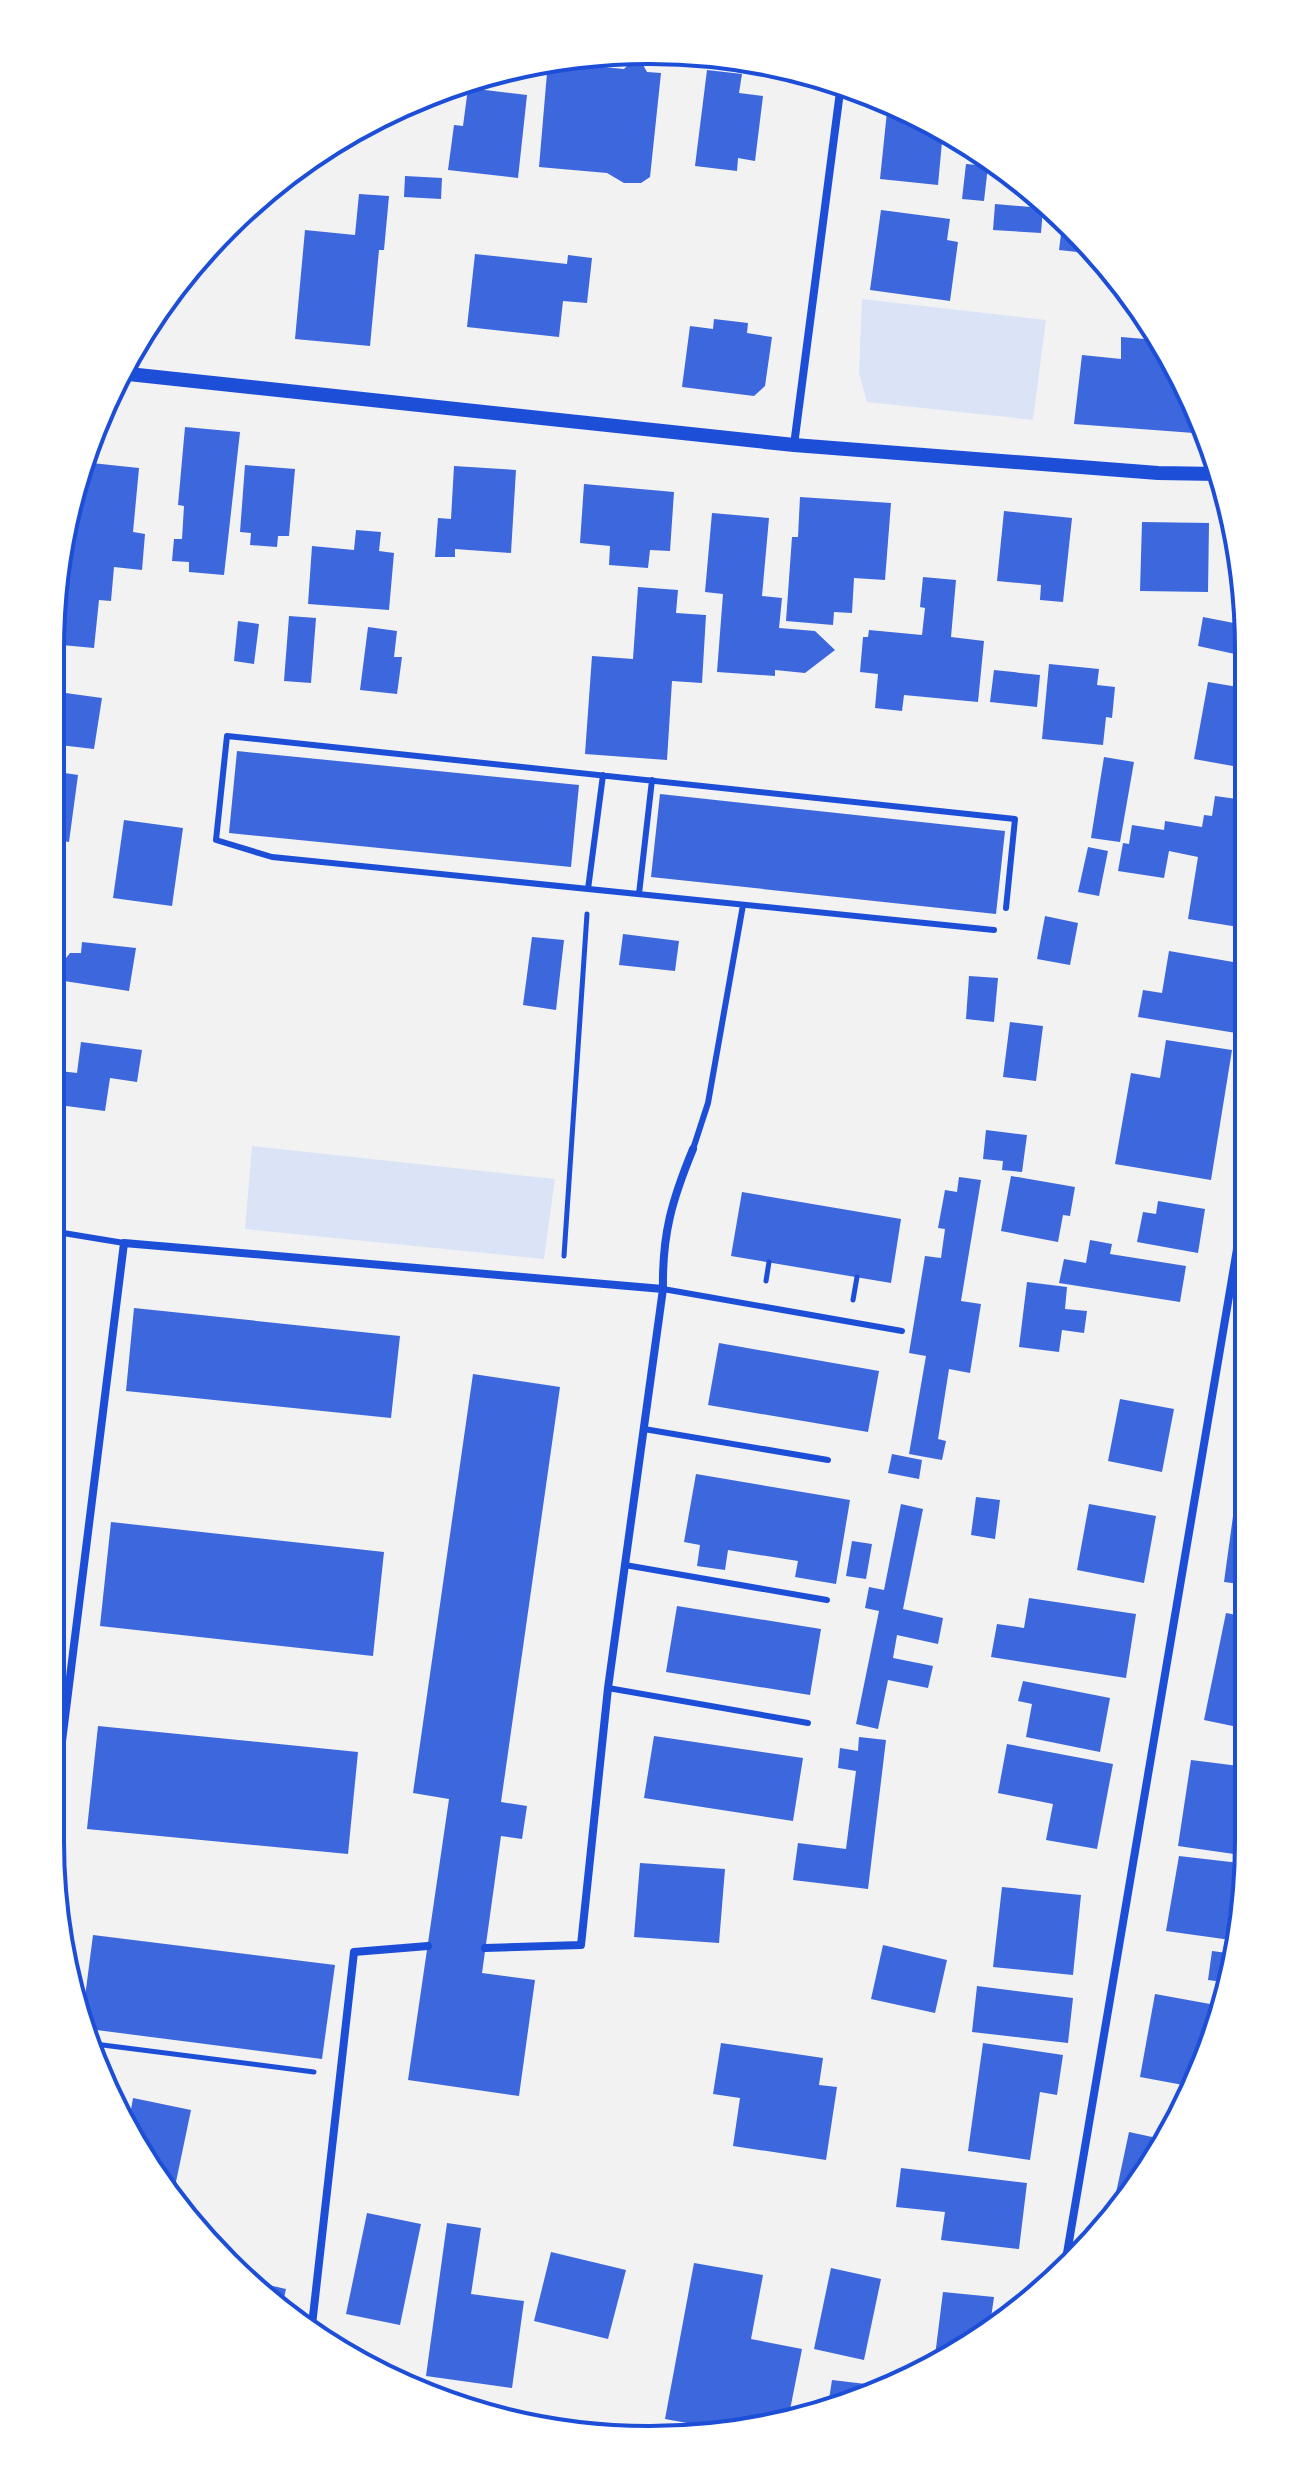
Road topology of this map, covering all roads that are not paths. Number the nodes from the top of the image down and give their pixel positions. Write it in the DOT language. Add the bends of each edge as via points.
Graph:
graph roads {
  1 [pos="839,96"];
  2 [pos="133,374"];
  3 [pos="794,445"];
  4 [pos="1208,474"];
  5 [pos="603,775"];
  6 [pos="652,780"];
  7 [pos="588,889"];
  8 [pos="639,894"];
  9 [pos="743,905"];
  10 [pos="1006,908"];
  11 [pos="994,930"];
  12 [pos="693,1149"];
  13 [pos="64,1233"];
  14 [pos="124,1243"];
  15 [pos="1235,1261"];
  16 [pos="663,1289"];
  17 [pos="902,1331"];
  18 [pos="644,1429"];
  19 [pos="828,1460"];
  20 [pos="625,1565"];
  21 [pos="827,1600"];
  22 [pos="608,1688"];
  23 [pos="808,1723"];
  24 [pos="64,1725"];
  25 [pos="428,1946"];
  26 [pos="485,1948"];
  27 [pos="1067,2251"];
  28 [pos="313,2319"];
  1 -- 3 [label="street"];
  2 -- 3 [label="street"];
  3 -- 4 [label="street"];
  5 -- 6 [label="lane"];
  5 -- 7 [label="lane"];
  5 -- 7 [label="lane" via="227,736 216,840 272,857"];
  6 -- 8 [label="lane"];
  6 -- 10 [label="lane" via="1015,819"];
  7 -- 8 [label="lane"];
  8 -- 9 [label="lane"];
  9 -- 11 [label="lane"];
  9 -- 12 [label="lane" via="708,1103"];
  12 -- 16 [label="street" via="672,1200 662,1253"];
  13 -- 14 [label="lane"];
  14 -- 16 [label="street"];
  14 -- 24 [label="street"];
  15 -- 27 [label="street"];
  16 -- 17 [label="lane"];
  16 -- 18 [label="street"];
  18 -- 19 [label="lane"];
  18 -- 20 [label="street"];
  20 -- 21 [label="lane"];
  20 -- 22 [label="street"];
  22 -- 23 [label="lane"];
  22 -- 26 [label="street" via="581,1945"];
  25 -- 28 [label="street" via="354,1952"];
}
